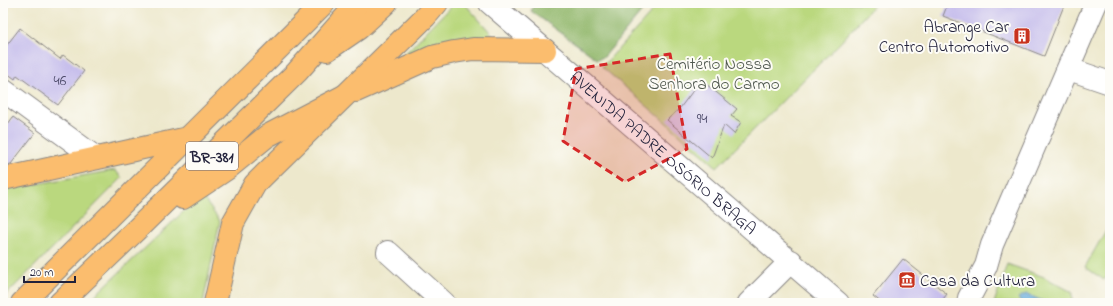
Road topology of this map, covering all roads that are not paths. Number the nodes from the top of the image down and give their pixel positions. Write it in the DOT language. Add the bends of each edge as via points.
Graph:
graph roads {
  1 [pos="324,3"];
  2 [pos="358,3"];
  3 [pos="386,3"];
  4 [pos="437,3"];
  5 [pos="490,3"];
  6 [pos="1096,3"];
  7 [pos="544,50"];
  8 [pos="1069,69"];
  9 [pos="297,72"];
  10 [pos="1110,83"];
  11 [pos="3,90"];
  12 [pos="344,96"];
  13 [pos="188,138"];
  14 [pos="96,158"];
  15 [pos="3,180"];
  16 [pos="137,230"];
  17 [pos="388,252"];
  18 [pos="791,261"];
  19 [pos="986,266"];
  20 [pos="22,303"];
  21 [pos="60,303"];
  22 [pos="215,303"];
  23 [pos="444,303"];
  24 [pos="748,303"];
  25 [pos="838,303"];
  26 [pos="968,303"];
  27 [pos="979,303"];
  1 -- 13 [label="main road, BR-381"];
  2 -- 9 [label="main road, BR-381"];
  3 -- 9 [label="main road" via="359,28"];
  4 -- 12 [label="main road" via="426,17"];
  5 -- 7 [label="street, AVENIDA PADRE OSÓRIO BRAGA"];
  6 -- 8 [label="street"];
  7 -- 12 [label="main road" via="473,49 432,57"];
  7 -- 18 [label="street, AVENIDA PADRE OSÓRIO BRAGA"];
  8 -- 10 [label="street"];
  8 -- 19 [label="street" via="992,245"];
  9 -- 16 [label="main road, BR-381"];
  11 -- 14 [label="street"];
  12 -- 16 [label="main road" via="267,136 228,168"];
  12 -- 22 [label="main road" via="255,184 233,224"];
  13 -- 14 [label="main road"];
  13 -- 20 [label="main road, BR-381"];
  14 -- 15 [label="main road"];
  16 -- 21 [label="main road, BR-381"];
  17 -- 23 [label="street"];
  18 -- 24 [label="street"];
  18 -- 25 [label="street, AVENIDA PADRE OSÓRIO BRAGA"];
  19 -- 26 [label="street"];
  19 -- 27 [label="street"];
}
